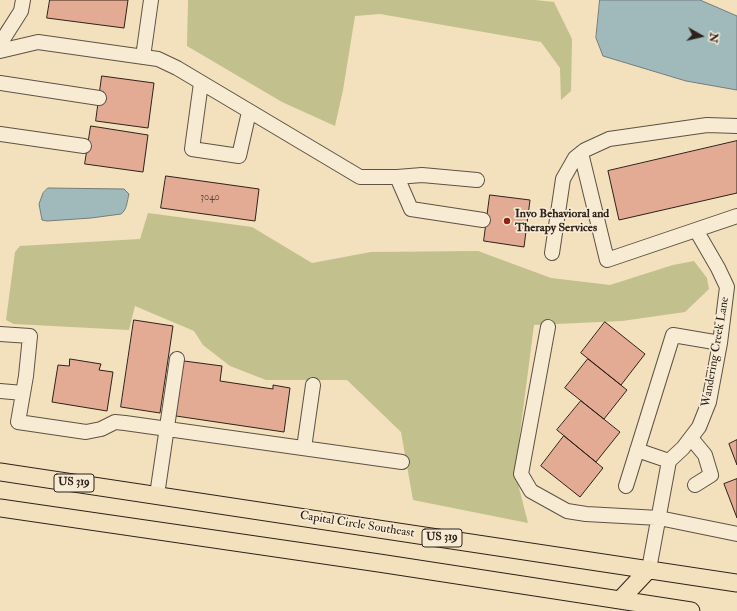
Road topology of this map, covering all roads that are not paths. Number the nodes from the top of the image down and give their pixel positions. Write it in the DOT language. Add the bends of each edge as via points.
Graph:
graph roads {
  1 [pos="23,0"];
  2 [pos="151,0"];
  3 [pos="0,44"];
  4 [pos="0,51"];
  5 [pos="143,57"];
  6 [pos="0,83"];
  7 [pos="201,83"];
  8 [pos="98,98"];
  9 [pos="249,112"];
  10 [pos="737,126"];
  11 [pos="0,134"];
  12 [pos="84,146"];
  13 [pos="581,153"];
  14 [pos="397,178"];
  15 [pos="477,180"];
  16 [pos="737,216"];
  17 [pos="483,220"];
  18 [pos="696,230"];
  19 [pos="552,253"];
  20 [pos="729,282"];
  21 [pos="548,328"];
  22 [pos="0,334"];
  23 [pos="720,344"];
  24 [pos="177,359"];
  25 [pos="313,385"];
  26 [pos="0,391"];
  27 [pos="23,393"];
  28 [pos="166,429"];
  29 [pos="691,438"];
  30 [pos="304,448"];
  31 [pos="637,450"];
  32 [pos="669,461"];
  33 [pos="402,462"];
  34 [pos="0,472"];
  35 [pos="695,485"];
  36 [pos="626,486"];
  37 [pos="157,495"];
  38 [pos="0,508"];
  39 [pos="659,518"];
  40 [pos="737,534"];
  41 [pos="649,569"];
  42 [pos="737,583"];
  43 [pos="620,600"];
  44 [pos="691,611"];
  1 -- 3 [label="street" via="21,11"];
  2 -- 5 [label="street"];
  4 -- 5 [label="street" via="38,42"];
  5 -- 7 [label="street" via="158,59"];
  6 -- 8 [label="street"];
  7 -- 9 [label="street"];
  7 -- 9 [label="street" via="192,149 239,156"];
  9 -- 14 [label="street" via="360,177"];
  10 -- 13 [label="street" via="707,126 609,139"];
  11 -- 12 [label="street"];
  13 -- 18 [label="street" via="607,260"];
  13 -- 19 [label="street" via="575,158 563,179"];
  14 -- 15 [label="street" via="422,175"];
  14 -- 17 [label="street" via="410,209"];
  16 -- 18 [label="street"];
  18 -- 20 [label="street"];
  20 -- 23 [label="street, Wandering Creek Lane"];
  21 -- 39 [label="street" via="521,474 531,491 566,511"];
  22 -- 27 [label="street" via="30,336"];
  23 -- 29 [label="street, Wandering Creek Lane" via="709,402 699,427"];
  23 -- 31 [label="street" via="673,335"];
  24 -- 28 [label="street"];
  25 -- 30 [label="street"];
  26 -- 27 [label="street"];
  27 -- 28 [label="street" via="18,422 86,432 101,429 115,422"];
  28 -- 30 [label="street"];
  28 -- 37 [label="street"];
  29 -- 32 [label="street, Wandering Creek Lane"];
  29 -- 35 [label="street" via="705,455 711,475"];
  30 -- 33 [label="street"];
  31 -- 32 [label="street"];
  31 -- 36 [label="street"];
  32 -- 39 [label="street"];
  34 -- 37 [label="main road, Capital Circle Southeast / US 319"];
  37 -- 41 [label="main road, Capital Circle Southeast / US 319"];
  38 -- 43 [label="main road"];
  39 -- 40 [label="street"];
  39 -- 41 [label="street"];
  41 -- 42 [label="main road, Capital Circle Southeast / US 319"];
  41 -- 43 [label="main road"];
  43 -- 44 [label="main road"];
}
